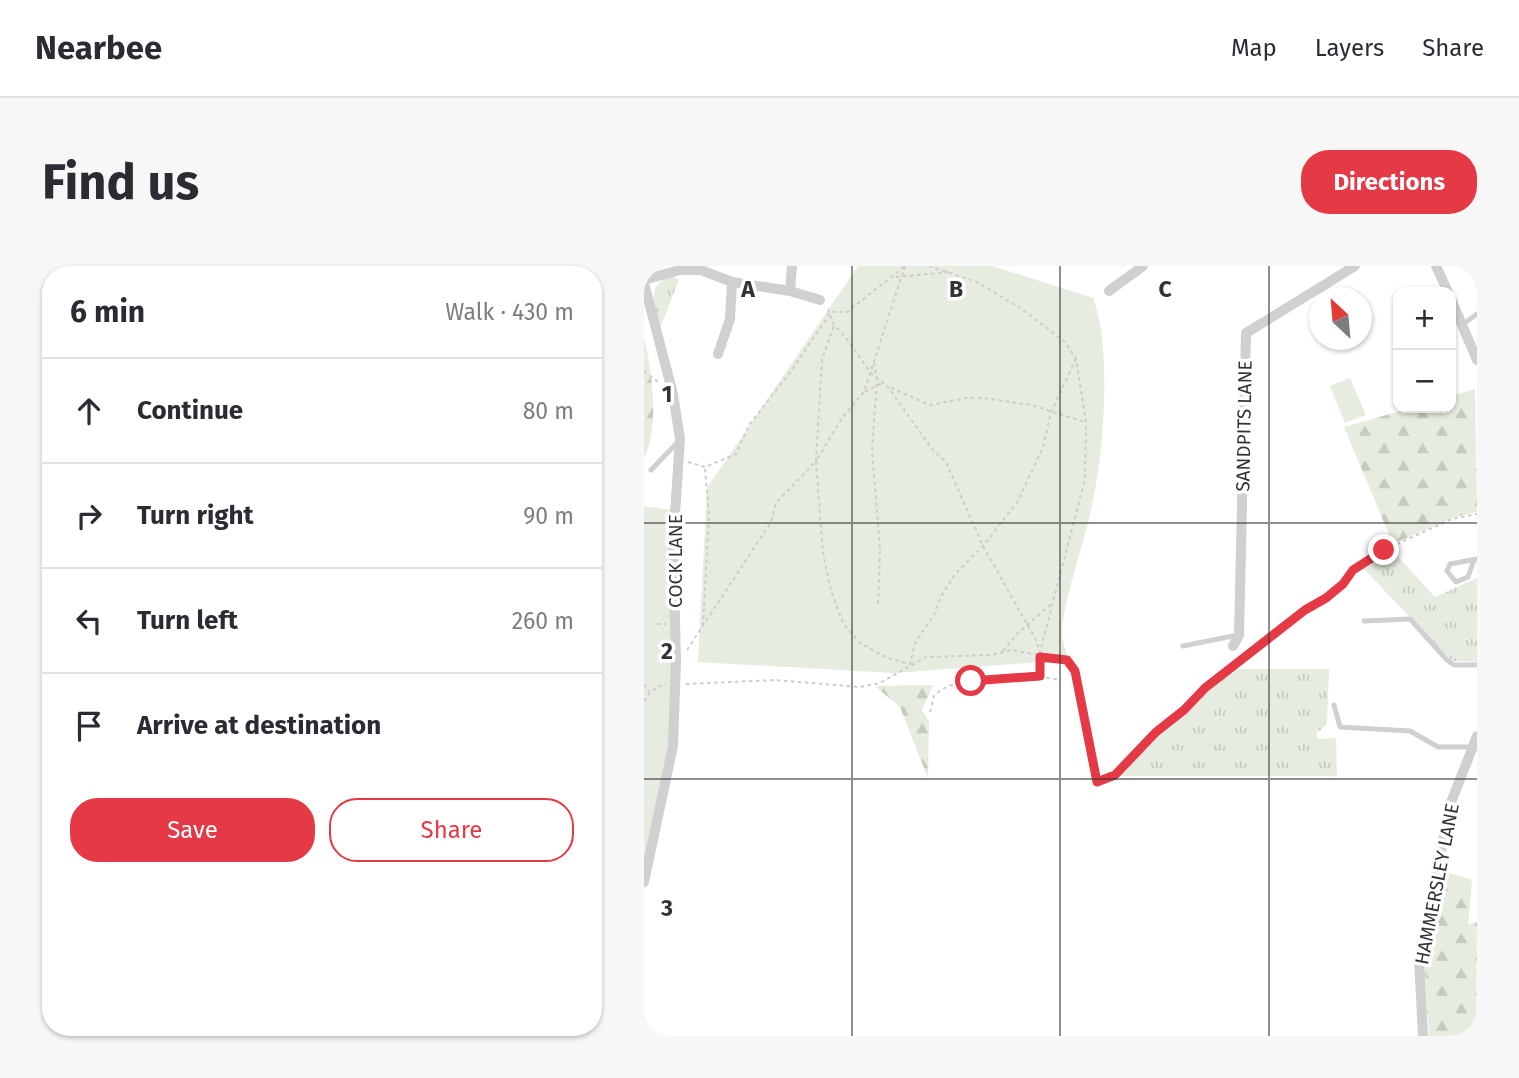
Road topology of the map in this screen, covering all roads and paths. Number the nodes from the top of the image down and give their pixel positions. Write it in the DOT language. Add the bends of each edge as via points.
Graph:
graph roads {
  1 [pos="792,266"];
  2 [pos="905,266"];
  3 [pos="929,266"];
  4 [pos="1143,266"];
  5 [pos="1355,266"];
  6 [pos="1436,266"];
  7 [pos="950,272"];
  8 [pos="903,276"];
  9 [pos="894,277"];
  10 [pos="644,281"];
  11 [pos="732,282"];
  12 [pos="1446,287"];
  13 [pos="790,291"];
  14 [pos="1109,291"];
  15 [pos="820,300"];
  16 [pos="1456,310"];
  17 [pos="831,312"];
  18 [pos="1477,314"];
  19 [pos="1462,324"];
  20 [pos="834,325"];
  21 [pos="718,354"];
  22 [pos="1076,359"];
  23 [pos="1477,360"];
  24 [pos="874,362"];
  25 [pos="644,371"];
  26 [pos="871,373"];
  27 [pos="877,380"];
  28 [pos="883,383"];
  29 [pos="877,385"];
  30 [pos="888,387"];
  31 [pos="864,392"];
  32 [pos="673,394"];
  33 [pos="1051,412"];
  34 [pos="1086,422"];
  35 [pos="680,439"];
  36 [pos="680,461"];
  37 [pos="816,461"];
  38 [pos="705,467"];
  39 [pos="651,470"];
  40 [pos="1477,514"];
  41 [pos="984,546"];
  42 [pos="1476,560"];
  43 [pos="1052,603"];
  44 [pos="878,606"];
  45 [pos="1364,621"];
  46 [pos="703,626"];
  47 [pos="1028,626"];
  48 [pos="1239,635"];
  49 [pos="1183,646"];
  50 [pos="1233,646"];
  51 [pos="1040,652"];
  52 [pos="1001,653"];
  53 [pos="1040,657"];
  54 [pos="676,661"];
  55 [pos="910,664"];
  56 [pos="1477,665"];
  57 [pos="1040,676"];
  58 [pos="1061,680"];
  59 [pos="665,683"];
  60 [pos="644,684"];
  61 [pos="680,684"];
  62 [pos="650,692"];
  63 [pos="644,701"];
  64 [pos="1334,705"];
  65 [pos="930,712"];
  66 [pos="1475,741"];
  67 [pos="644,882"];
  68 [pos="1423,1036"];
  1 -- 13 [label="street"];
  2 -- 8 [label="path"];
  2 -- 9 [label="path"];
  3 -- 7 [label="path"];
  4 -- 14 [label="street"];
  5 -- 48 [label="street, SANDPITS LANE" via="1246,333"];
  6 -- 12 [label="street"];
  7 -- 8 [label="path"];
  7 -- 22 [label="path" via="977,282 1023,310 1065,342"];
  8 -- 9 [label="path"];
  8 -- 24 [label="path"];
  9 -- 17 [label="path" via="847,312"];
  10 -- 11 [label="street" via="680,270 701,270"];
  10 -- 32 [label="street, COCK LANE"];
  11 -- 13 [label="street"];
  11 -- 21 [label="street" via="730,320"];
  13 -- 15 [label="street"];
  16 -- 19 [label="street"];
  17 -- 20 [label="path"];
  17 -- 38 [label="path" via="749,425 736,454"];
  18 -- 19 [label="lane"];
  19 -- 23 [label="street"];
  20 -- 26 [label="path"];
  20 -- 37 [label="path" via="822,360"];
  22 -- 33 [label="path"];
  22 -- 34 [label="path"];
  24 -- 26 [label="path"];
  24 -- 27 [label="path"];
  25 -- 32 [label="path"];
  26 -- 27 [label="path"];
  26 -- 31 [label="path"];
  27 -- 28 [label="path"];
  27 -- 29 [label="path"];
  28 -- 29 [label="path"];
  28 -- 30 [label="path"];
  29 -- 31 [label="path"];
  29 -- 44 [label="path" via="872,451 880,548"];
  30 -- 33 [label="path" via="930,405 983,398"];
  30 -- 41 [label="path" via="946,463"];
  31 -- 37 [label="path"];
  32 -- 35 [label="street, COCK LANE"];
  33 -- 34 [label="path"];
  33 -- 41 [label="path" via="1043,447 1018,501"];
  34 -- 43 [label="path" via="1085,479"];
  35 -- 36 [label="street, COCK LANE"];
  35 -- 39 [label="lane"];
  36 -- 38 [label="path"];
  36 -- 54 [label="street, COCK LANE" via="673,543"];
  37 -- 46 [label="path" via="776,503 771,522"];
  37 -- 55 [label="path" via="823,553 843,623 860,643"];
  38 -- 46 [label="path" via="709,514"];
  40 -- 53 [label="path" via="1452,519 1384,550 1353,570 1326,598 1205,688 1115,775 1097,782 1075,671 1067,660"];
  41 -- 47 [label="path"];
  41 -- 55 [label="path" via="941,596 915,643"];
  42 -- 42 [label="lane" via="1450,564 1447,571 1457,582 1468,577"];
  43 -- 47 [label="path"];
  43 -- 51 [label="path"];
  45 -- 56 [label="lane" via="1409,619 1447,660"];
  46 -- 54 [label="path"];
  47 -- 51 [label="path"];
  47 -- 52 [label="path"];
  48 -- 49 [label="lane"];
  48 -- 50 [label="street, SANDPITS LANE"];
  51 -- 53 [label="path"];
  52 -- 53 [label="path" via="1011,650"];
  52 -- 55 [label="path" via="926,657"];
  53 -- 57 [label="path"];
  54 -- 67 [label="street, COCK LANE" via="673,746"];
  55 -- 61 [label="path" via="880,683 860,687 775,680"];
  57 -- 58 [label="path"];
  57 -- 65 [label="path" via="955,683 934,696"];
  59 -- 62 [label="path"];
  60 -- 62 [label="path"];
  62 -- 63 [label="path"];
  64 -- 66 [label="lane" via="1340,727 1410,731 1437,747"];
  66 -- 68 [label="street, HAMMERSLEY LANE" via="1450,805 1419,959"];
}
